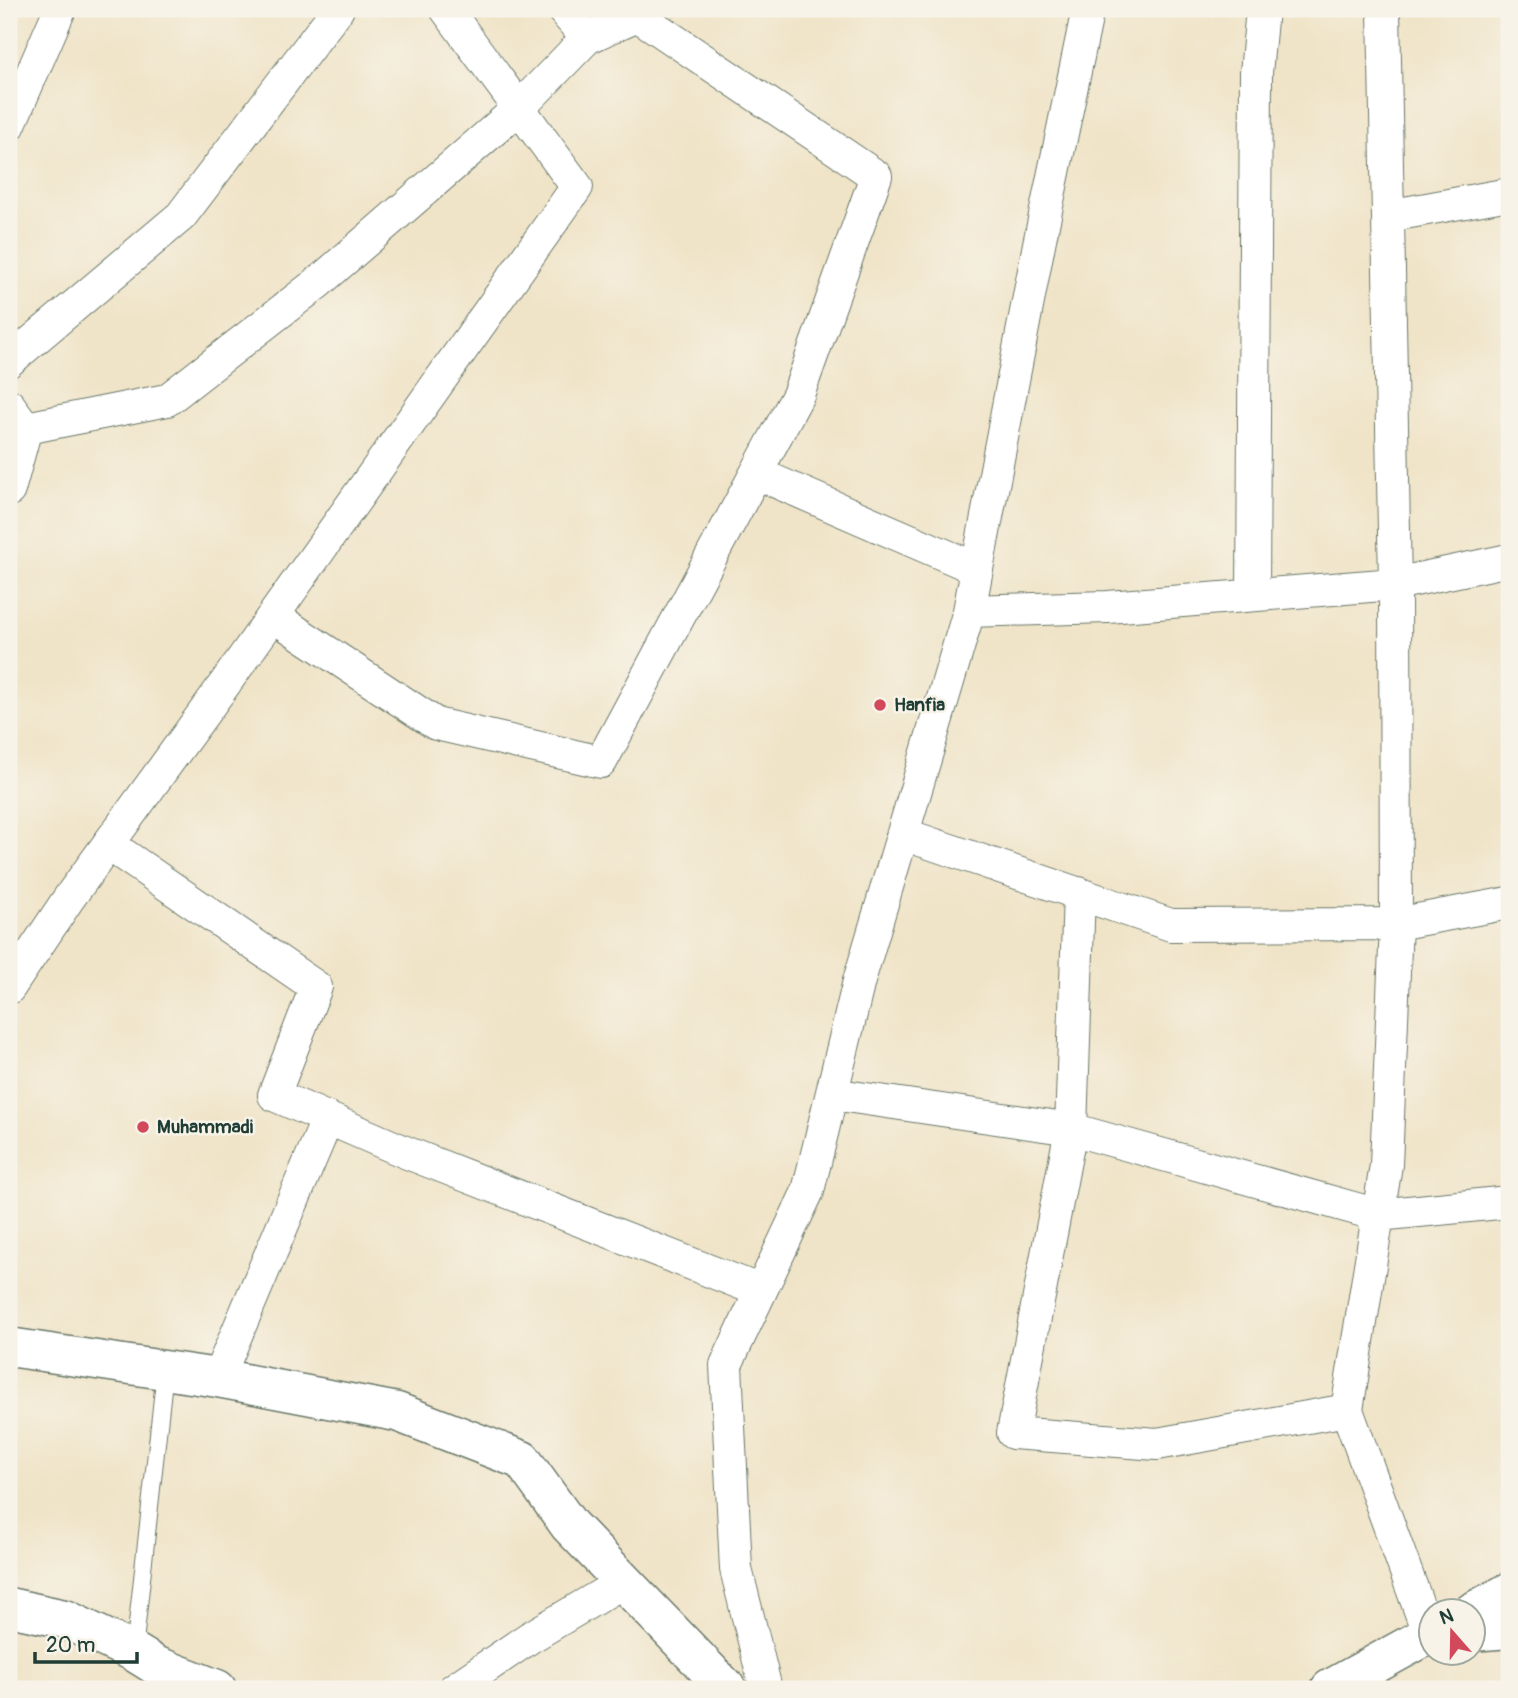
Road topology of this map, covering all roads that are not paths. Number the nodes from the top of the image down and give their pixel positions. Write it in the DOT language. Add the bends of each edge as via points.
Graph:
graph roads {
  1 [pos="60,9"];
  2 [pos="338,9"];
  3 [pos="446,9"];
  4 [pos="562,9"];
  5 [pos="1088,9"];
  6 [pos="1262,9"];
  7 [pos="1384,9"];
  8 [pos="587,38"];
  9 [pos="519,108"];
  10 [pos="9,126"];
  11 [pos="1509,194"];
  12 [pos="1388,216"];
  13 [pos="9,361"];
  14 [pos="17,416"];
  15 [pos="757,472"];
  16 [pos="9,489"];
  17 [pos="1509,560"];
  18 [pos="977,569"];
  19 [pos="1395,584"];
  20 [pos="1253,595"];
  21 [pos="969,611"];
  22 [pos="273,616"];
  23 [pos="903,834"];
  24 [pos="108,844"];
  25 [pos="1079,893"];
  26 [pos="1509,903"];
  27 [pos="1396,924"];
  28 [pos="9,988"];
  29 [pos="832,1094"];
  30 [pos="328,1118"];
  31 [pos="1071,1129"];
  32 [pos="1509,1202"];
  33 [pos="1378,1214"];
  34 [pos="761,1291"];
  35 [pos="9,1347"];
  36 [pos="165,1371"];
  37 [pos="218,1378"];
  38 [pos="1347,1410"];
  39 [pos="623,1581"];
  40 [pos="1509,1592"];
  41 [pos="1416,1597"];
  42 [pos="1486,1604"];
  43 [pos="9,1607"];
  44 [pos="1509,1629"];
  45 [pos="1486,1631"];
  46 [pos="1416,1643"];
  47 [pos="149,1669"];
  48 [pos="217,1689"];
  49 [pos="454,1689"];
  50 [pos="727,1689"];
  51 [pos="766,1689"];
  52 [pos="1330,1689"];
  1 -- 10 [label="street"];
  2 -- 13 [label="street" via="181,216"];
  3 -- 9 [label="street"];
  4 -- 8 [label="street"];
  5 -- 18 [label="street"];
  6 -- 20 [label="street" via="1256,73"];
  7 -- 12 [label="street"];
  8 -- 9 [label="street"];
  8 -- 15 [label="street" via="637,15 876,176 798,395"];
  9 -- 14 [label="street" via="320,281 167,400"];
  9 -- 22 [label="street" via="577,187"];
  11 -- 12 [label="street"];
  12 -- 19 [label="street"];
  14 -- 16 [label="street"];
  15 -- 18 [label="street"];
  15 -- 22 [label="street" via="601,762 436,724"];
  17 -- 19 [label="street"];
  18 -- 21 [label="street"];
  19 -- 20 [label="street"];
  19 -- 27 [label="street"];
  20 -- 21 [label="street" via="1108,607"];
  21 -- 23 [label="street"];
  22 -- 24 [label="street"];
  23 -- 25 [label="street"];
  23 -- 29 [label="street" via="859,981"];
  24 -- 28 [label="street"];
  24 -- 30 [label="street" via="316,987 274,1095"];
  25 -- 27 [label="street" via="1171,925"];
  25 -- 31 [label="street"];
  26 -- 27 [label="street"];
  27 -- 33 [label="street" via="1386,1165"];
  29 -- 31 [label="street"];
  29 -- 34 [label="street" via="808,1191"];
  30 -- 34 [label="street"];
  30 -- 37 [label="street"];
  31 -- 33 [label="street"];
  31 -- 38 [label="street" via="1013,1433 1157,1444"];
  32 -- 33 [label="street"];
  33 -- 38 [label="street"];
  34 -- 51 [label="street" via="726,1365 736,1569"];
  35 -- 36 [label="street"];
  36 -- 37 [label="street"];
  36 -- 47 [label="lane"];
  37 -- 39 [label="street" via="397,1412 522,1460 569,1525"];
  38 -- 41 [label="street"];
  39 -- 49 [label="street"];
  39 -- 50 [label="street"];
  40 -- 42 [label="street"];
  43 -- 47 [label="street" via="65,1619"];
  44 -- 45 [label="street"];
  46 -- 52 [label="street"];
  47 -- 48 [label="street"];
}
